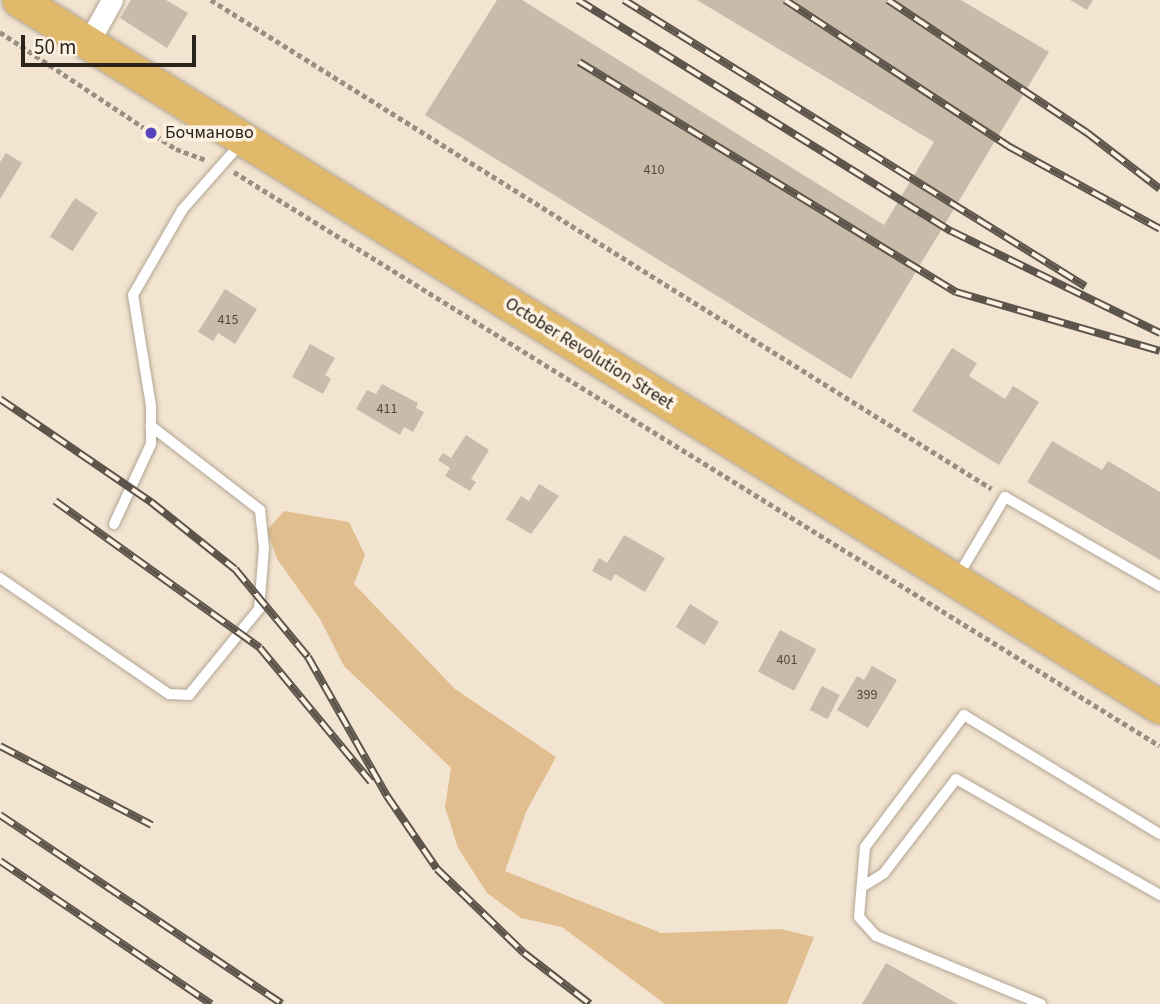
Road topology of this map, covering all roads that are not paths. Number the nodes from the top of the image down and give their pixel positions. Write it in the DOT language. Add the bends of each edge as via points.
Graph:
graph roads {
  1 [pos="19,0"];
  2 [pos="112,0"];
  3 [pos="88,43"];
  4 [pos="245,139"];
  5 [pos="151,426"];
  6 [pos="114,524"];
  7 [pos="0,578"];
  8 [pos="954,583"];
  9 [pos="1160,586"];
  10 [pos="1160,707"];
  11 [pos="1160,834"];
  12 [pos="862,887"];
  13 [pos="1160,895"];
  14 [pos="1041,1004"];
  1 -- 3 [label="main road, October Revolution Street"];
  2 -- 3 [label="street"];
  3 -- 4 [label="main road, October Revolution Street"];
  4 -- 5 [label="lane" via="182,210 133,295"];
  4 -- 8 [label="main road, October Revolution Street"];
  5 -- 6 [label="lane" via="151,444"];
  5 -- 7 [label="lane" via="260,510 264,548 259,609 189,695 169,694"];
  8 -- 9 [label="lane" via="1005,497"];
  8 -- 10 [label="main road, October Revolution Street"];
  11 -- 12 [label="lane" via="964,715 864,847"];
  12 -- 13 [label="lane" via="884,873 956,779"];
  12 -- 14 [label="lane" via="859,917 876,936"];
}
